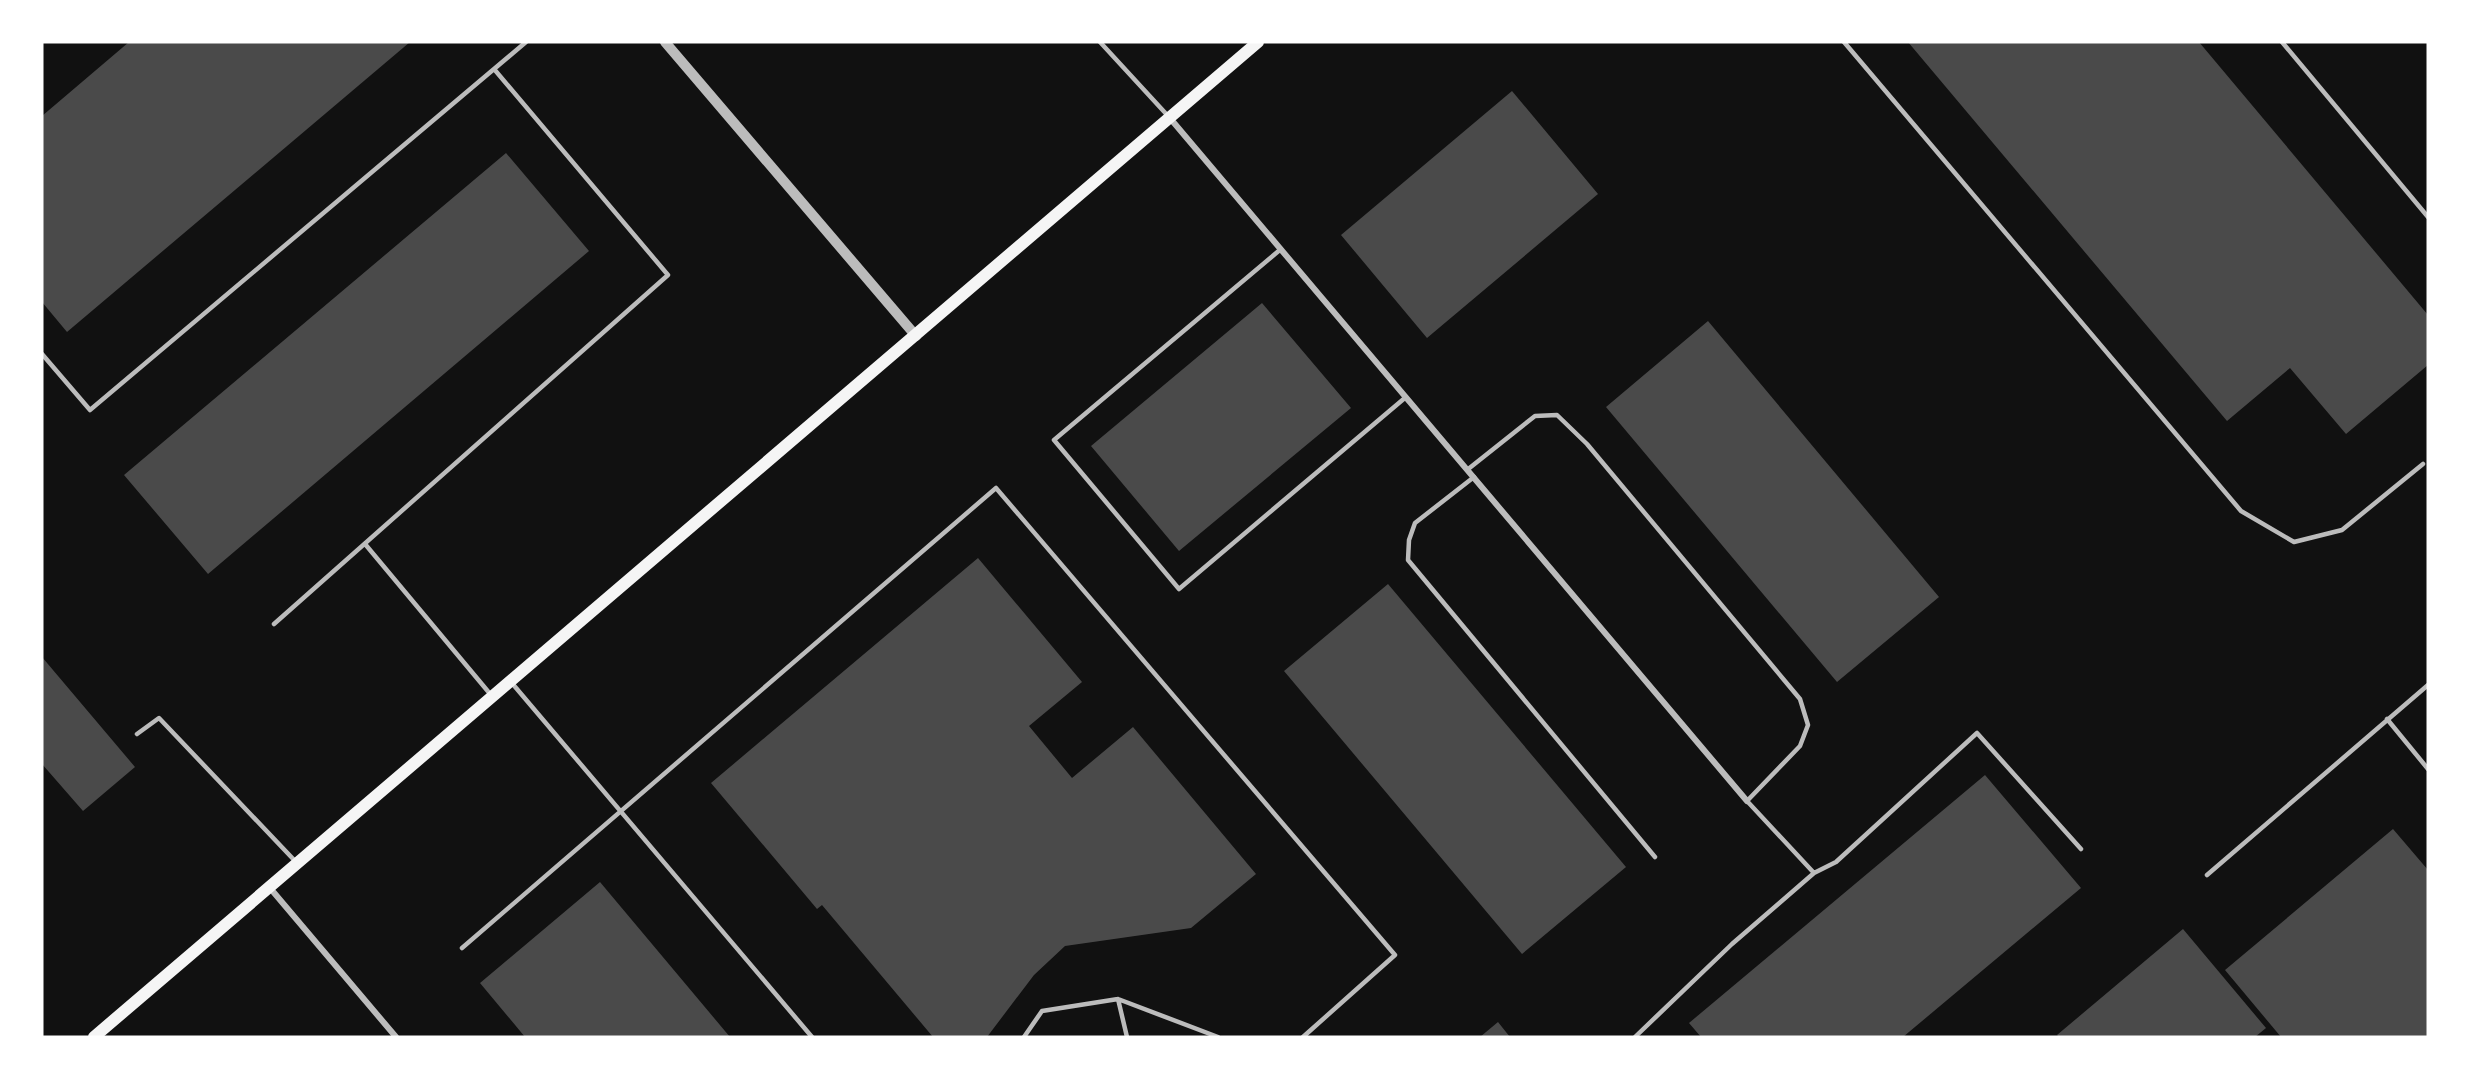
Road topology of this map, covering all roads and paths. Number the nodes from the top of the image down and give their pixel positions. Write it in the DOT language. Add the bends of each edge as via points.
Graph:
graph roads {
  1 [pos="526,42"];
  2 [pos="665,42"];
  3 [pos="1100,42"];
  4 [pos="1258,42"];
  5 [pos="1844,42"];
  6 [pos="2282,42"];
  7 [pos="494,69"];
  8 [pos="1169,117"];
  9 [pos="2428,217"];
  10 [pos="1281,249"];
  11 [pos="916,336"];
  12 [pos="42,354"];
  13 [pos="1406,397"];
  14 [pos="2423,464"];
  15 [pos="1467,470"];
  16 [pos="1474,477"];
  17 [pos="365,544"];
  18 [pos="274,624"];
  19 [pos="511,682"];
  20 [pos="2428,685"];
  21 [pos="493,698"];
  22 [pos="2386,719"];
  23 [pos="137,734"];
  24 [pos="2428,769"];
  25 [pos="1747,801"];
  26 [pos="621,813"];
  27 [pos="2081,849"];
  28 [pos="1655,857"];
  29 [pos="298,864"];
  30 [pos="1814,873"];
  31 [pos="2206,874"];
  32 [pos="270,888"];
  33 [pos="462,948"];
  34 [pos="1118,999"];
  35 [pos="94,1037"];
  36 [pos="396,1037"];
  37 [pos="812,1037"];
  38 [pos="1024,1037"];
  39 [pos="1127,1037"];
  40 [pos="1218,1037"];
  41 [pos="1303,1037"];
  42 [pos="1635,1037"];
  1 -- 7 [label="lane"];
  2 -- 11 [label="street"];
  3 -- 8 [label="lane"];
  4 -- 8 [label="main road"];
  5 -- 14 [label="lane" via="2241,511 2294,542 2342,530"];
  6 -- 9 [label="lane"];
  7 -- 12 [label="lane" via="90,410"];
  7 -- 17 [label="lane" via="669,275"];
  8 -- 10 [label="street"];
  8 -- 11 [label="main road"];
  10 -- 13 [label="street"];
  10 -- 13 [label="lane" via="1054,440 1179,590"];
  11 -- 19 [label="main road"];
  13 -- 15 [label="street"];
  15 -- 16 [label="street"];
  15 -- 25 [label="lane" via="1534,416 1557,415 1594,453 1800,699 1808,724 1800,746"];
  16 -- 25 [label="street"];
  16 -- 28 [label="lane" via="1415,523 1408,560"];
  17 -- 18 [label="lane"];
  17 -- 21 [label="lane"];
  19 -- 21 [label="main road"];
  19 -- 26 [label="lane"];
  20 -- 22 [label="lane"];
  21 -- 29 [label="main road"];
  22 -- 24 [label="lane"];
  22 -- 31 [label="lane"];
  23 -- 29 [label="lane" via="159,718"];
  25 -- 30 [label="lane"];
  26 -- 33 [label="lane"];
  26 -- 37 [label="lane"];
  26 -- 41 [label="lane" via="996,488 1395,955"];
  27 -- 30 [label="lane" via="1977,733 1836,862"];
  29 -- 32 [label="main road"];
  30 -- 42 [label="lane" via="1732,944"];
  32 -- 35 [label="main road"];
  32 -- 36 [label="street"];
  34 -- 38 [label="lane" via="1042,1011"];
  34 -- 39 [label="lane"];
  34 -- 40 [label="lane"];
}
